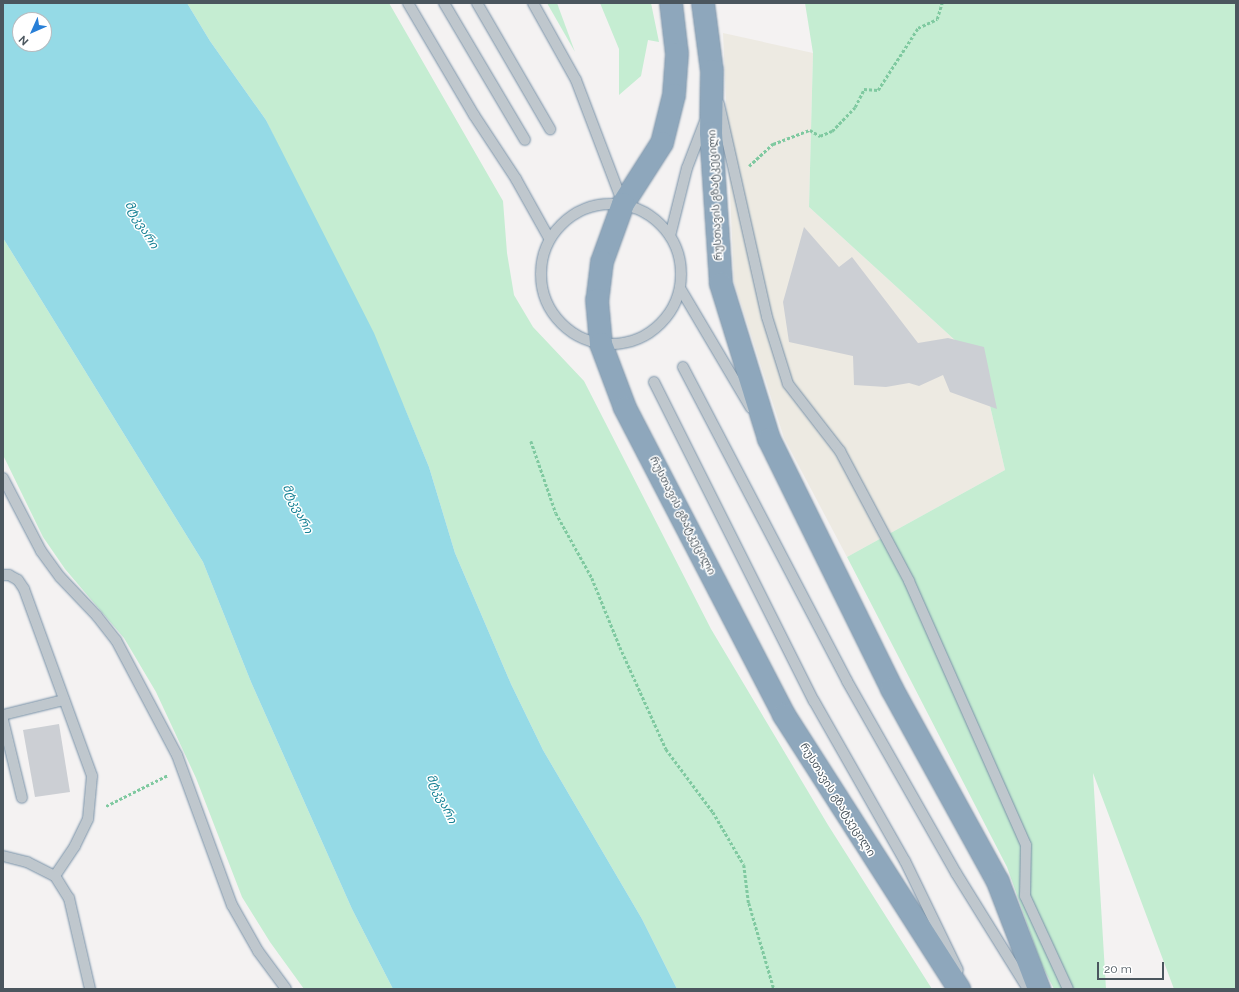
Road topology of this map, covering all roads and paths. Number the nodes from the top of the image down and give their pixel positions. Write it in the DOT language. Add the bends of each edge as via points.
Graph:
graph roads {
  1 [pos="408,3"];
  2 [pos="444,3"];
  3 [pos="477,3"];
  4 [pos="533,3"];
  5 [pos="671,3"];
  6 [pos="703,3"];
  7 [pos="942,3"];
  8 [pos="712,70"];
  9 [pos="711,104"];
  10 [pos="550,129"];
  11 [pos="525,140"];
  12 [pos="736,178"];
  13 [pos="623,204"];
  14 [pos="670,236"];
  15 [pos="550,238"];
  16 [pos="680,288"];
  17 [pos="601,344"];
  18 [pos="683,367"];
  19 [pos="654,382"];
  20 [pos="769,439"];
  21 [pos="531,441"];
  22 [pos="3,478"];
  23 [pos="3,575"];
  24 [pos="64,700"];
  25 [pos="3,715"];
  26 [pos="3,720"];
  27 [pos="182,769"];
  28 [pos="22,798"];
  29 [pos="89,814"];
  30 [pos="3,856"];
  31 [pos="55,876"];
  32 [pos="90,989"];
  33 [pos="286,989"];
  34 [pos="774,989"];
  35 [pos="959,989"];
  36 [pos="967,989"];
  37 [pos="1028,989"];
  38 [pos="1039,989"];
  39 [pos="1068,989"];
  1 -- 15 [label="lane"];
  2 -- 11 [label="lane"];
  3 -- 10 [label="lane"];
  4 -- 13 [label="lane" via="576,80"];
  5 -- 13 [label="highway, რუსთავის გზატკეცილი" via="677,54 674,95 662,143"];
  6 -- 8 [label="highway, რუსთავის გზატკეცილი"];
  7 -- 12 [label="path" via="937,19 918,28 878,90 864,89 855,107 832,132 820,136 810,130 773,144"];
  8 -- 9 [label="highway, რუსთავის გზატკეცილი"];
  8 -- 12 [label="lane"];
  9 -- 14 [label="lane" via="687,168"];
  9 -- 20 [label="highway, რუსთავის გზატკეცილი" via="721,284"];
  12 -- 39 [label="lane" via="767,317 788,384 840,451 909,581 1026,845 1025,896"];
  13 -- 14 [label="lane" via="641,210 658,221"];
  13 -- 15 [label="lane" via="601,204 581,210 563,221"];
  13 -- 17 [label="highway, რუსთავის გზატკეცილი" via="602,262 597,300"];
  14 -- 16 [label="lane" via="678,252"];
  15 -- 17 [label="lane" via="542,260 540,283 547,305 560,324 579,337"];
  16 -- 17 [label="lane" via="673,308 660,325 643,338 622,344"];
  16 -- 20 [label="lane"];
  17 -- 35 [label="highway, რუსთავის გზატკეცილი" via="625,408 784,715"];
  18 -- 37 [label="lane" via="847,681 956,873"];
  19 -- 36 [label="lane" via="814,701 905,861"];
  20 -- 38 [label="highway, რუსთავის გზატკეცილი" via="892,689 998,882"];
  21 -- 34 [label="path" via="556,513 592,578 666,749 713,812 744,865 749,903"];
  22 -- 27 [label="lane" via="41,550 60,577 116,640"];
  23 -- 24 [label="lane" via="18,580 24,589"];
  24 -- 25 [label="lane"];
  24 -- 29 [label="lane" via="92,776"];
  26 -- 28 [label="lane"];
  27 -- 29 [label="path"];
  27 -- 33 [label="lane" via="232,905 258,951"];
  29 -- 31 [label="lane" via="75,846"];
  30 -- 31 [label="lane" via="27,862"];
  31 -- 32 [label="lane" via="69,898"];
}
